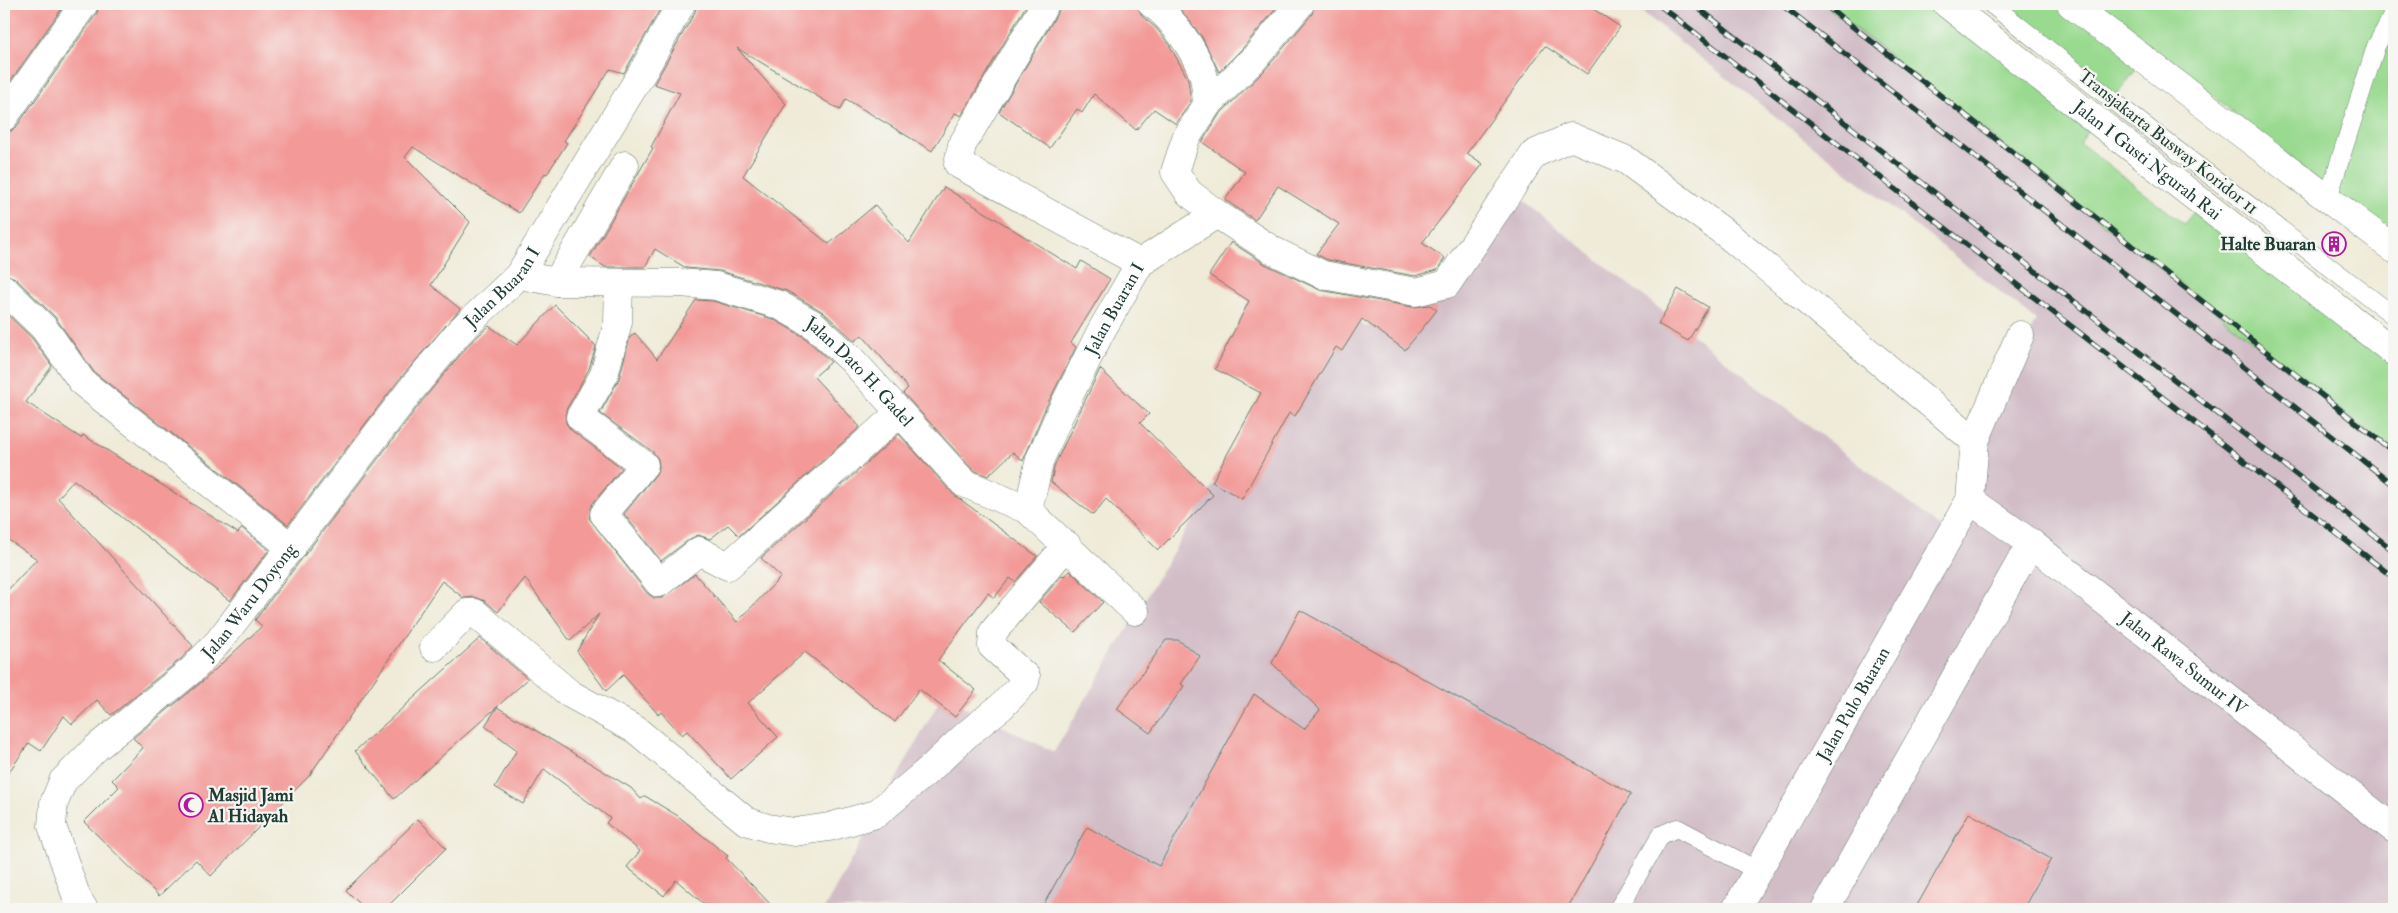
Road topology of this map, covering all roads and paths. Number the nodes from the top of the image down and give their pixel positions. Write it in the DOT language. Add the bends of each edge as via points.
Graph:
graph roads {
  1 [pos="84,4"];
  2 [pos="681,4"];
  3 [pos="1046,4"];
  4 [pos="1152,4"];
  5 [pos="1300,4"];
  6 [pos="1947,4"];
  7 [pos="1991,4"];
  8 [pos="2071,4"];
  9 [pos="2394,13"];
  10 [pos="1207,105"];
  11 [pos="4,117"];
  12 [pos="624,165"];
  13 [pos="2328,198"];
  14 [pos="1217,214"];
  15 [pos="2394,249"];
  16 [pos="1140,263"];
  17 [pos="519,275"];
  18 [pos="557,282"];
  19 [pos="619,283"];
  20 [pos="4,289"];
  21 [pos="2394,316"];
  22 [pos="2020,335"];
  23 [pos="2394,352"];
  24 [pos="899,413"];
  25 [pos="1975,441"];
  26 [pos="1970,500"];
  27 [pos="1028,510"];
  28 [pos="2031,543"];
  29 [pos="1068,545"];
  30 [pos="292,548"];
  31 [pos="1135,611"];
  32 [pos="434,647"];
  33 [pos="2394,829"];
  34 [pos="1758,871"];
  35 [pos="84,909"];
  36 [pos="1618,909"];
  37 [pos="1736,909"];
  38 [pos="1825,909"];
  1 -- 11 [label="street"];
  2 -- 17 [label="street, Jalan Buaran I"];
  3 -- 16 [label="street" via="962,145 958,164"];
  4 -- 10 [label="street" via="1174,25 1190,49 1203,74"];
  5 -- 10 [label="street" via="1253,60"];
  6 -- 23 [label="street, Jalan I Gusti Ngurah Rai"];
  7 -- 21 [label="lane, Transjakarta Busway Koridor 11"];
  8 -- 13 [label="street"];
  9 -- 13 [label="lane" via="2376,46"];
  10 -- 14 [label="street" via="1186,138 1176,172 1189,193"];
  12 -- 18 [label="street"];
  13 -- 15 [label="street"];
  14 -- 16 [label="street, Jalan Buaran I"];
  14 -- 25 [label="street" via="1272,250 1323,275 1416,292 1447,284 1534,154 1571,137 1626,160 1729,236"];
  16 -- 27 [label="street, Jalan Buaran I" via="1100,333 1059,416 1040,459"];
  17 -- 18 [label="street, Jalan Dato H. Gadel"];
  17 -- 30 [label="street, Jalan Buaran I" via="459,332 410,391"];
  18 -- 19 [label="street, Jalan Dato H. Gadel"];
  19 -- 24 [label="street, Jalan Dato H. Gadel" via="716,286 779,305 814,324 853,361"];
  19 -- 24 [label="street" via="618,322 604,375 580,417 644,465 604,514 659,583 699,551 728,566"];
  20 -- 30 [label="street, Jalan Waru Doyong" via="44,328 84,383"];
  22 -- 25 [label="street"];
  24 -- 27 [label="street, Jalan Dato H. Gadel" via="964,483"];
  25 -- 26 [label="street"];
  26 -- 28 [label="street, Jalan Rawa Sumur IV"];
  26 -- 34 [label="street, Jalan Pulo Buaran"];
  27 -- 29 [label="street, Jalan Dato H. Gadel"];
  28 -- 33 [label="street, Jalan Rawa Sumur IV"];
  28 -- 38 [label="street"];
  29 -- 31 [label="street, Jalan Dato H. Gadel"];
  29 -- 32 [label="street" via="993,632 992,646 1026,677 1025,682 1002,706 876,814 828,827 795,832 746,821 636,730 570,694 475,613 467,613"];
  30 -- 35 [label="street, Jalan Waru Doyong" via="193,669 96,748 63,780 54,803 52,826 77,898"];
  34 -- 36 [label="lane" via="1677,828 1661,835"];
  34 -- 37 [label="street, Jalan Pulo Buaran"];
}
